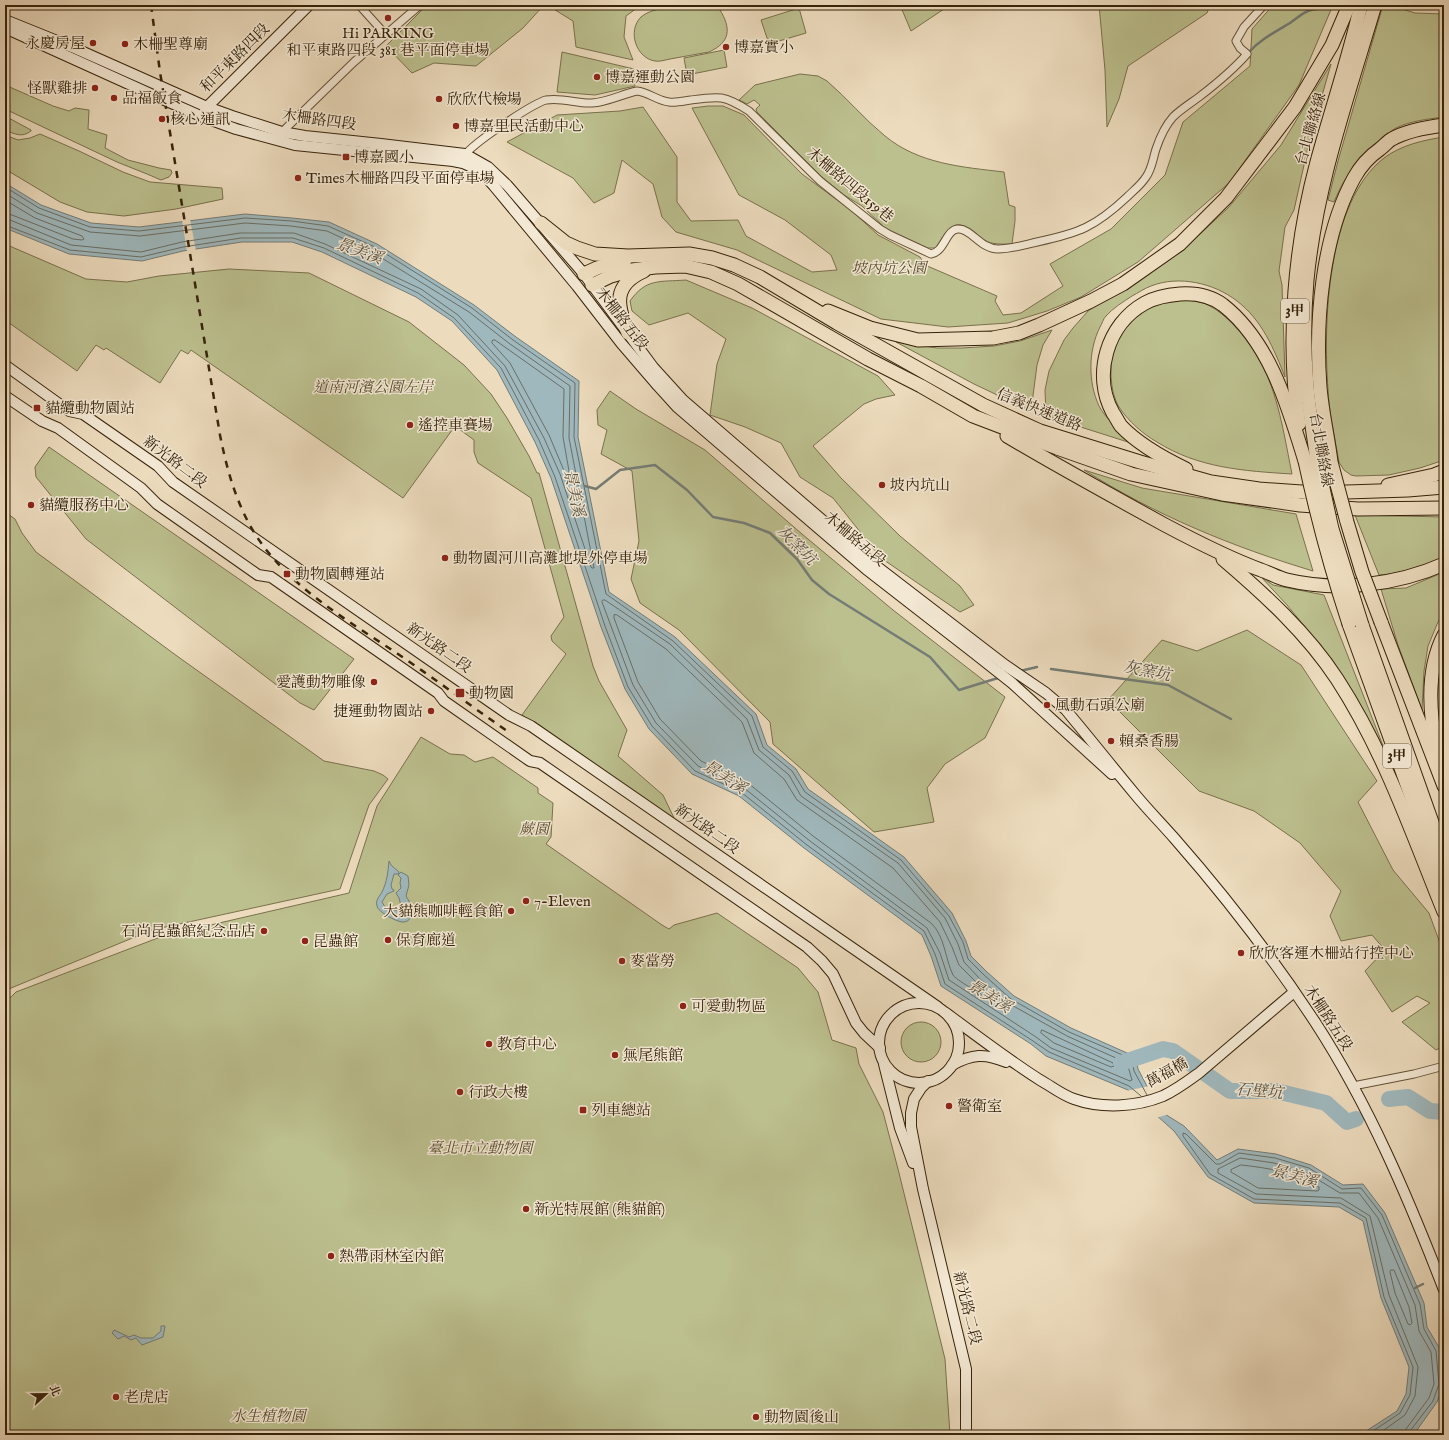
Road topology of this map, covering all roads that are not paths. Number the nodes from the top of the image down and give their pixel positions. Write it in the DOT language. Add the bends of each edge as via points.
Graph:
graph roads {
  1 [pos="309,5"];
  2 [pos="359,5"];
  3 [pos="420,5"];
  4 [pos="1264,5"];
  5 [pos="1349,5"];
  6 [pos="1361,5"];
  7 [pos="1374,5"];
  8 [pos="5,20"];
  9 [pos="5,28"];
  10 [pos="386,34"];
  11 [pos="131,73"];
  12 [pos="127,83"];
  13 [pos="207,107"];
  14 [pos="203,117"];
  15 [pos="1444,125"];
  16 [pos="280,136"];
  17 [pos="464,158"];
  18 [pos="1322,164"];
  19 [pos="541,223"];
  20 [pos="655,261"];
  21 [pos="584,274"];
  22 [pos="592,285"];
  23 [pos="577,286"];
  24 [pos="788,294"];
  25 [pos="628,333"];
  26 [pos="5,365"];
  27 [pos="5,396"];
  28 [pos="973,416"];
  29 [pos="1311,461"];
  30 [pos="1444,471"];
  31 [pos="1444,487"];
  32 [pos="1259,489"];
  33 [pos="1355,492"];
  34 [pos="1444,508"];
  35 [pos="1210,549"];
  36 [pos="1444,564"];
  37 [pos="1356,624"];
  38 [pos="1444,635"];
  39 [pos="1075,721"];
  40 [pos="1060,727"];
  41 [pos="1444,780"];
  42 [pos="1444,786"];
  43 [pos="1134,794"];
  44 [pos="1444,856"];
  45 [pos="1444,888"];
  46 [pos="1444,912"];
  47 [pos="1294,992"];
  48 [pos="942,1010"];
  49 [pos="881,1052"];
  50 [pos="952,1066"];
  51 [pos="1444,1066"];
  52 [pos="1020,1067"];
  53 [pos="928,1082"];
  54 [pos="1353,1086"];
  55 [pos="1061,1093"];
  56 [pos="923,1189"];
  57 [pos="1444,1290"];
  58 [pos="966,1435"];
  1 -- 13 [label="street, 和平東路四段"];
  2 -- 10 [label="street"];
  3 -- 10 [label="street"];
  4 -- 17 [label="street, 木柵路四段159巷" via="1244,27 1236,41 1247,54 1219,81 1173,118 1163,130 1150,170 1140,184 1114,209 1092,225 1068,235 1024,246 993,248 958,228 953,230 941,247 931,254 890,235 820,181 749,111 726,98 716,96 669,102 637,91 593,103 559,99 544,101 531,106 475,145"];
  5 -- 24 [label="highway" via="1332,44 1295,107 1226,198 1180,244 1123,284 1062,316 1019,333 993,338 918,340 870,328"];
  6 -- 18 [label="highway, 台北聯絡線 / 3甲"];
  7 -- 18 [label="highway, 台北聯絡線 / 3甲"];
  8 -- 11 [label="street, 木柵路四段"];
  9 -- 12 [label="street, 木柵路四段"];
  10 -- 16 [label="street" via="354,62"];
  11 -- 12 [label="street"];
  11 -- 13 [label="street, 木柵路四段"];
  12 -- 14 [label="street, 木柵路四段"];
  13 -- 14 [label="street, 和平東路四段"];
  13 -- 16 [label="street, 木柵路四段"];
  14 -- 16 [label="street, 木柵路四段" via="236,129"];
  15 -- 42 [label="highway, bridge" via="1419,129 1392,139 1372,155 1355,176 1334,226 1325,266 1318,350 1320,388 1331,462 1346,522 1362,572"];
  16 -- 17 [label="street, 木柵路四段" via="304,146"];
  17 -- 19 [label="street, 木柵路四段" via="488,167"];
  17 -- 23 [label="street, 木柵路四段" via="494,186"];
  18 -- 29 [label="highway, 台北聯絡線 / 3甲" via="1302,235 1295,294 1293,358 1298,415"];
  19 -- 20 [label="highway" via="566,243 595,254"];
  19 -- 21 [label="street, 木柵路四段"];
  20 -- 21 [label="highway" via="613,263"];
  20 -- 22 [label="highway"];
  20 -- 24 [label="highway, 信義快速道路" via="689,254 712,258 760,277"];
  20 -- 25 [label="highway" via="631,279 620,295 621,315"];
  20 -- 28 [label="highway, 信義快速道路" via="711,272 738,284"];
  21 -- 22 [label="street, 木柵路四段"];
  21 -- 23 [label="street"];
  22 -- 23 [label="street"];
  22 -- 25 [label="street, 木柵路五段"];
  23 -- 40 [label="street, 木柵路五段" via="646,373 692,420 866,569 1012,683"];
  24 -- 32 [label="highway, 信義快速道路" via="983,405 1040,432 1211,482"];
  25 -- 39 [label="street, 木柵路五段" via="653,367 698,414 882,571 1010,669 1046,693"];
  26 -- 48 [label="street, 新光路二段" via="69,411 83,414 158,466 173,482 280,557 509,715 531,726"];
  27 -- 49 [label="street" via="42,421 58,428 141,488 157,504 258,575 271,577 438,693 444,701 530,761 540,763 591,797 807,947 832,974 856,1023"];
  28 -- 34 [label="highway, 信義快速道路" via="1131,474 1222,494 1300,505 1358,509"];
  28 -- 35 [label="highway" via="1080,479"];
  29 -- 32 [label="highway" via="1266,357 1238,318 1209,297 1190,293 1166,295 1145,303 1129,316 1116,332 1106,352 1102,373 1104,392 1120,425 1160,456 1192,472"];
  29 -- 37 [label="highway, 台北聯絡線 / 3甲, bridge" via="1321,534 1332,573"];
  30 -- 33 [label="highway"];
  31 -- 33 [label="highway, 信義快速道路"];
  32 -- 33 [label="highway, 信義快速道路" via="1316,493"];
  35 -- 36 [label="highway" via="1286,580 1321,585 1362,585 1400,580"];
  35 -- 46 [label="highway" via="1267,598 1316,651 1336,678 1355,709 1388,777"];
  37 -- 44 [label="highway, 台北聯絡線 / 3甲"];
  37 -- 45 [label="highway, 台北聯絡線 / 3甲"];
  38 -- 41 [label="highway" via="1434,663 1430,700"];
  39 -- 40 [label="street"];
  39 -- 43 [label="street, 木柵路五段"];
  40 -- 43 [label="street, 木柵路五段"];
  43 -- 47 [label="street, 木柵路五段" via="1235,912"];
  47 -- 54 [label="street, 木柵路五段"];
  47 -- 55 [label="street, 萬福橋" via="1199,1073 1163,1096 1138,1103 1113,1105 1086,1103"];
  48 -- 49 [label="street" via="925,1003 912,1003 896,1010 887,1019 881,1031"];
  48 -- 50 [label="street" via="954,1024 958,1038 959,1048"];
  48 -- 52 [label="street, 新光路二段"];
  49 -- 53 [label="street" via="886,1065 901,1078"];
  49 -- 56 [label="street, 新光路二段" via="900,1128"];
  50 -- 52 [label="street, 新光路二段" via="961,1060 979,1055 997,1058"];
  50 -- 53 [label="street" via="938,1078"];
  51 -- 54 [label="street"];
  52 -- 55 [label="street, 新光路二段"];
  53 -- 56 [label="street, 新光路二段" via="914,1099 911,1113 911,1127"];
  54 -- 57 [label="street, 木柵路五段" via="1392,1164"];
  56 -- 58 [label="street, 新光路二段" via="966,1370"];
}
